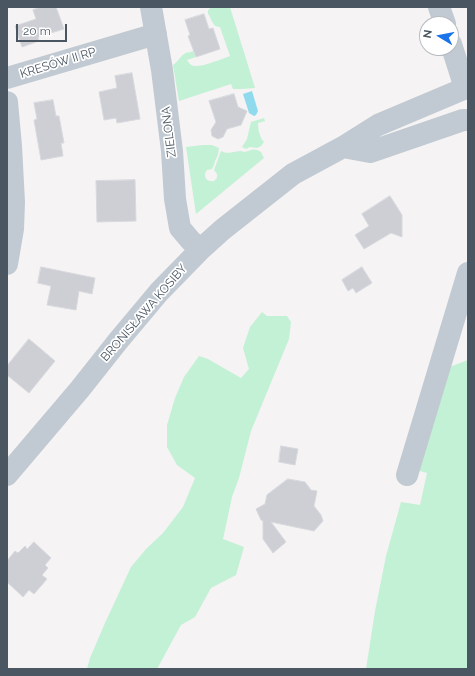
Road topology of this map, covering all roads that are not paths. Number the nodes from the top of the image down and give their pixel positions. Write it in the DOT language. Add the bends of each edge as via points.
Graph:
graph roads {
  1 [pos="151,7"];
  2 [pos="156,34"];
  3 [pos="455,56"];
  4 [pos="7,78"];
  5 [pos="466,87"];
  6 [pos="7,102"];
  7 [pos="468,120"];
  8 [pos="343,147"];
  9 [pos="201,250"];
  10 [pos="7,264"];
  11 [pos="468,273"];
  12 [pos="7,475"];
  13 [pos="407,475"];
  1 -- 2 [label="street, ZIELONA"];
  2 -- 4 [label="street, KRESÓW II RP"];
  2 -- 9 [label="street, ZIELONA" via="170,130 175,199 180,228"];
  3 -- 5 [label="street"];
  5 -- 8 [label="street, BRONISŁAWA KOSIBY" via="378,125"];
  6 -- 10 [label="street" via="14,202 13,229"];
  7 -- 8 [label="street" via="370,152"];
  8 -- 9 [label="street, BRONISŁAWA KOSIBY" via="293,174 222,230"];
  9 -- 12 [label="street, BRONISŁAWA KOSIBY" via="159,292"];
  11 -- 13 [label="street"];
}
